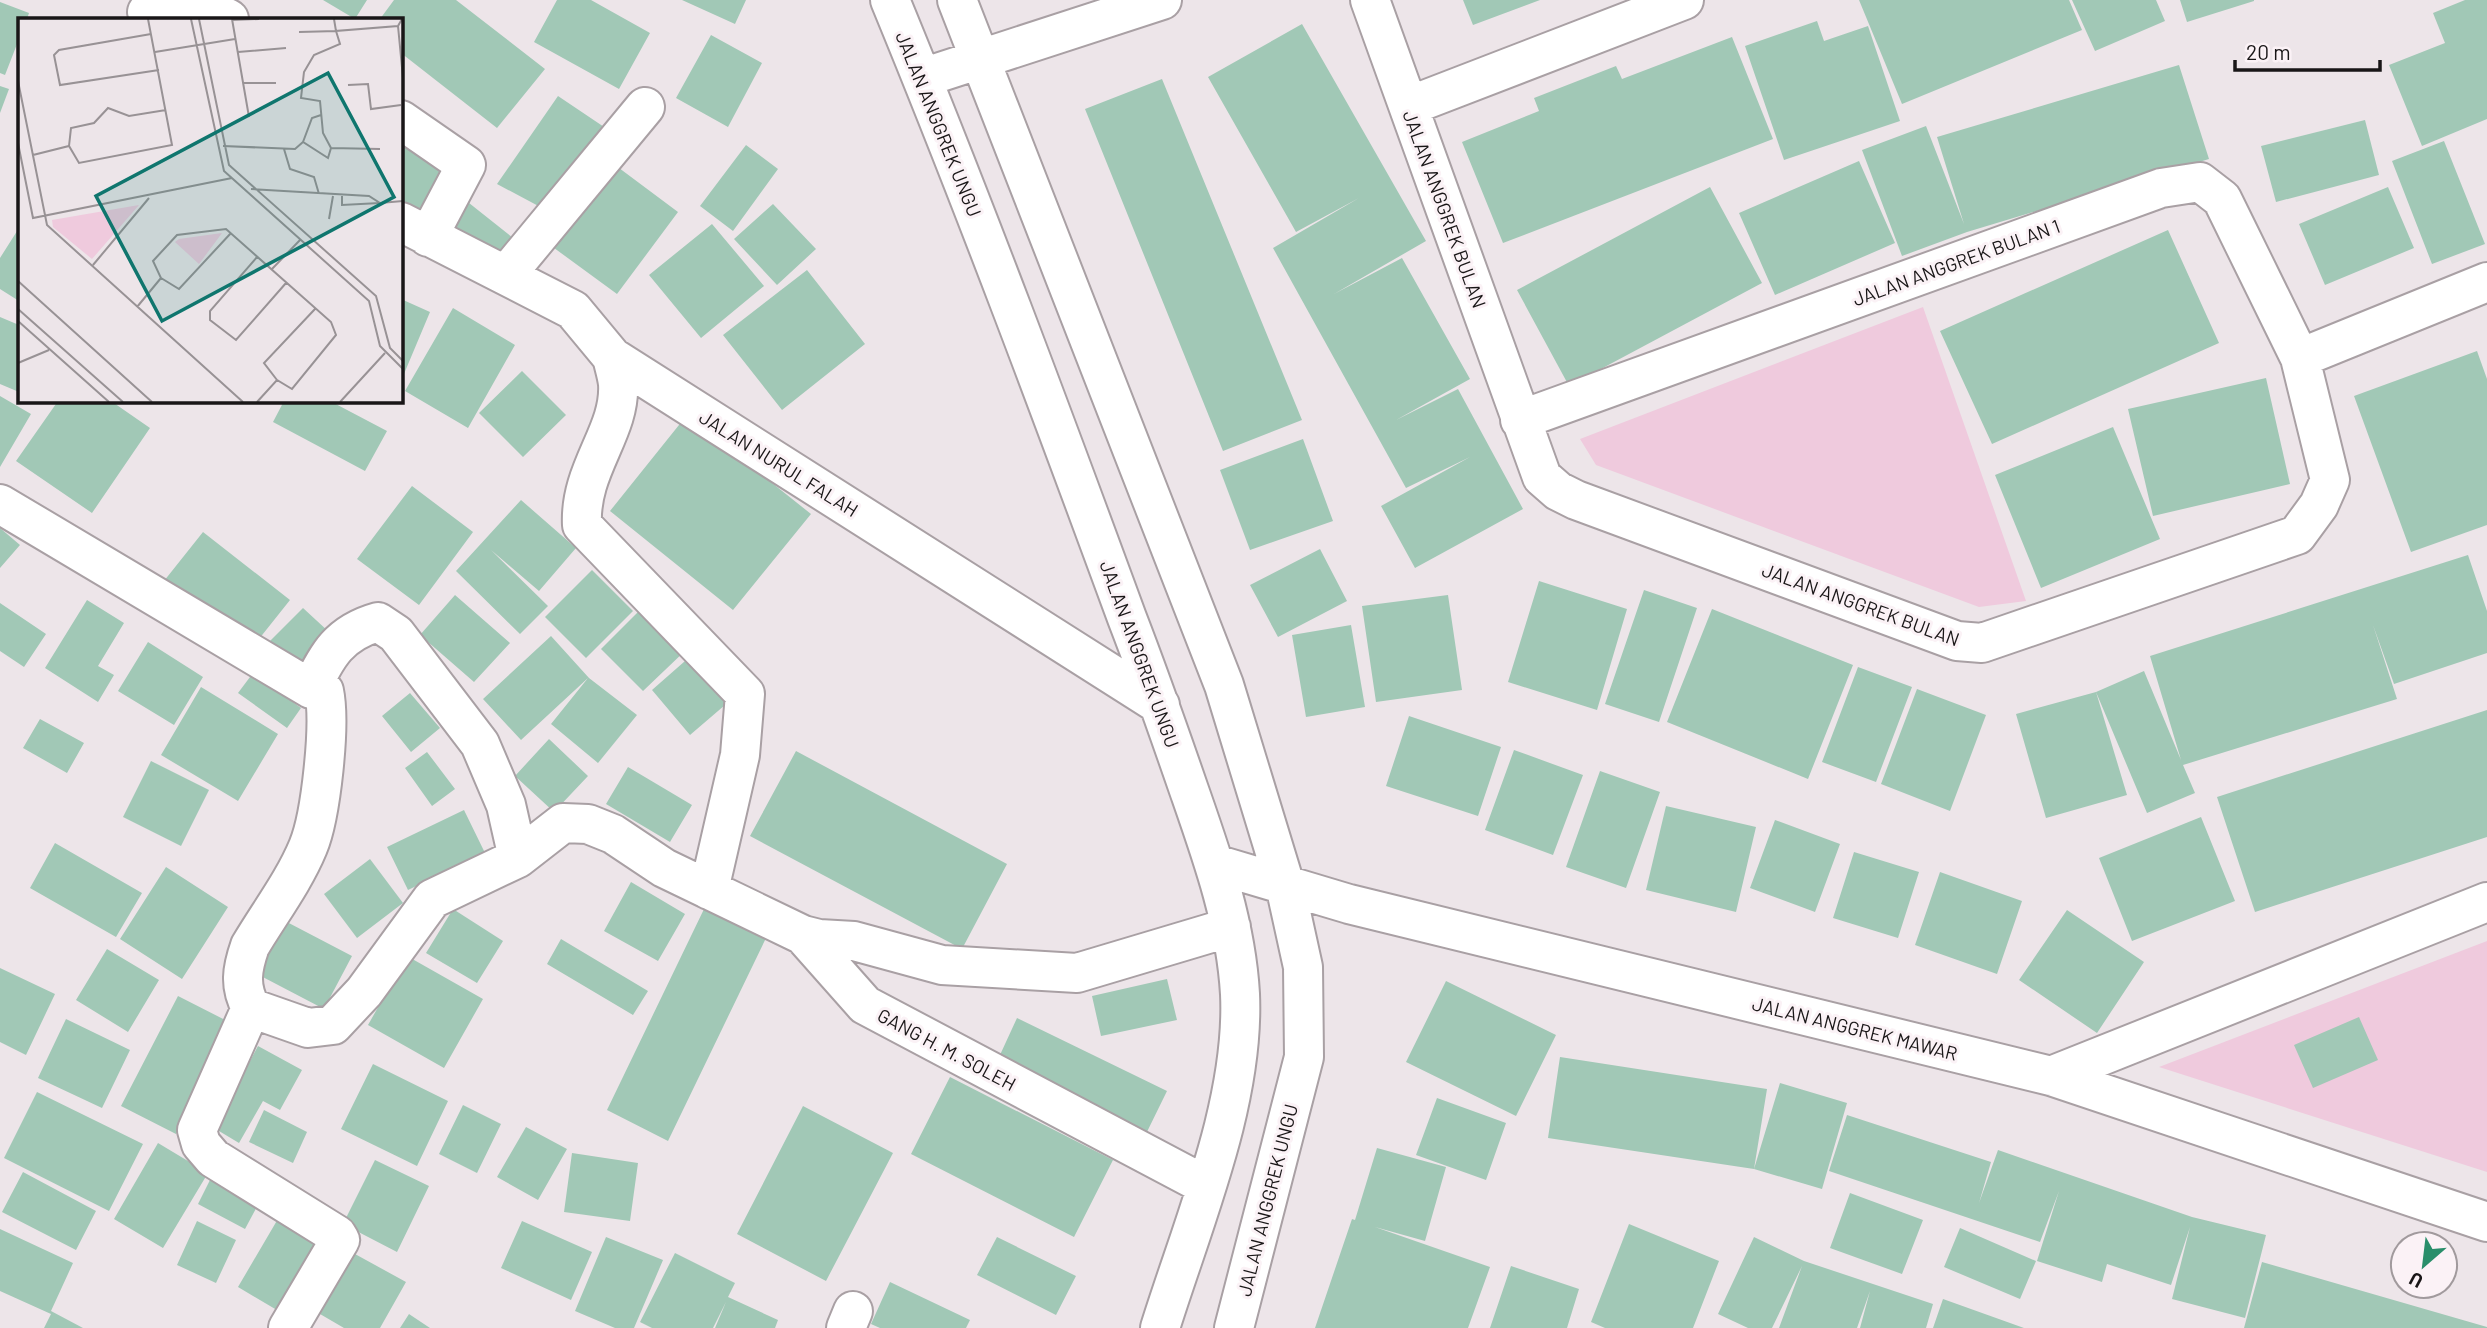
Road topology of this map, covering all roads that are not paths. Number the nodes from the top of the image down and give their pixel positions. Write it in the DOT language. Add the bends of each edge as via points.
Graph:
graph roads {
  1 [pos="890,0"];
  2 [pos="957,0"];
  3 [pos="1162,0"];
  4 [pos="1370,0"];
  5 [pos="1684,0"];
  6 [pos="138,10"];
  7 [pos="227,18"];
  8 [pos="980,59"];
  9 [pos="922,78"];
  10 [pos="1409,106"];
  11 [pos="645,107"];
  12 [pos="402,121"];
  13 [pos="414,230"];
  14 [pos="506,275"];
  15 [pos="2487,282"];
  16 [pos="612,358"];
  17 [pos="2300,358"];
  18 [pos="1520,420"];
  19 [pos="0,504"];
  20 [pos="311,689"];
  21 [pos="1160,705"];
  22 [pos="518,858"];
  23 [pos="1215,864"];
  24 [pos="1285,885"];
  25 [pos="709,890"];
  26 [pos="2487,902"];
  27 [pos="1231,927"];
  28 [pos="803,934"];
  29 [pos="251,1008"];
  30 [pos="2050,1076"];
  31 [pos="1205,1185"];
  32 [pos="2487,1222"];
  33 [pos="288,1328"];
  34 [pos="1160,1328"];
  35 [pos="1234,1328"];
  1 -- 9 [label="street, JALAN ANGGREK UNGU"];
  2 -- 8 [label="street, JALAN ANGGREK UNGU"];
  3 -- 8 [label="street"];
  4 -- 10 [label="street, JALAN ANGGREK BULAN"];
  5 -- 10 [label="street"];
  6 -- 7 [label="street" via="179,7 213,11"];
  8 -- 9 [label="street"];
  8 -- 24 [label="street, JALAN ANGGREK UNGU" via="1224,685"];
  9 -- 21 [label="street, JALAN ANGGREK UNGU"];
  10 -- 18 [label="street, JALAN ANGGREK BULAN"];
  11 -- 14 [label="street"];
  12 -- 13 [label="street" via="466,165"];
  13 -- 14 [label="street, JALAN NURUL FALAH"];
  14 -- 16 [label="street, JALAN NURUL FALAH" via="573,310"];
  15 -- 17 [label="street"];
  16 -- 21 [label="street, JALAN NURUL FALAH"];
  16 -- 25 [label="street" via="618,385 613,418 585,482 582,525 745,694 740,755"];
  17 -- 18 [label="street, JALAN ANGGREK BULAN 1" via="2222,198 2200,182 2161,188"];
  17 -- 18 [label="street, JALAN ANGGREK BULAN" via="2330,480 2297,535 1982,643 1957,641 1558,491 1542,477"];
  19 -- 20 [label="street"];
  20 -- 22 [label="street" via="329,651 360,627 378,622 396,634 480,744 506,805"];
  20 -- 29 [label="street" via="324,691 324,772 309,846 245,962 242,990"];
  21 -- 23 [label="street, JALAN ANGGREK UNGU"];
  22 -- 25 [label="street, GANG H. M. SOLEH" via="563,823 589,824"];
  22 -- 29 [label="street, GANG H. M. SOLEH" via="432,899 364,992 333,1025 308,1028"];
  23 -- 24 [label="street, JALAN ANGGREK MAWAR"];
  23 -- 27 [label="street, JALAN ANGGREK UNGU"];
  24 -- 30 [label="street, JALAN ANGGREK MAWAR"];
  24 -- 35 [label="street, JALAN ANGGREK UNGU" via="1303,967 1304,1057"];
  25 -- 28 [label="street, GANG H. M. SOLEH"];
  26 -- 30 [label="street"];
  27 -- 28 [label="street" via="1077,973 942,965 854,941"];
  27 -- 31 [label="street, JALAN ANGGREK UNGU" via="1240,996 1236,1060 1224,1128"];
  28 -- 31 [label="street, GANG H. M. SOLEH" via="865,1006"];
  29 -- 33 [label="street" via="197,1130 213,1158 340,1240"];
  30 -- 32 [label="street, JALAN ANGGREK MAWAR"];
  31 -- 34 [label="street, JALAN ANGGREK UNGU"];
}
